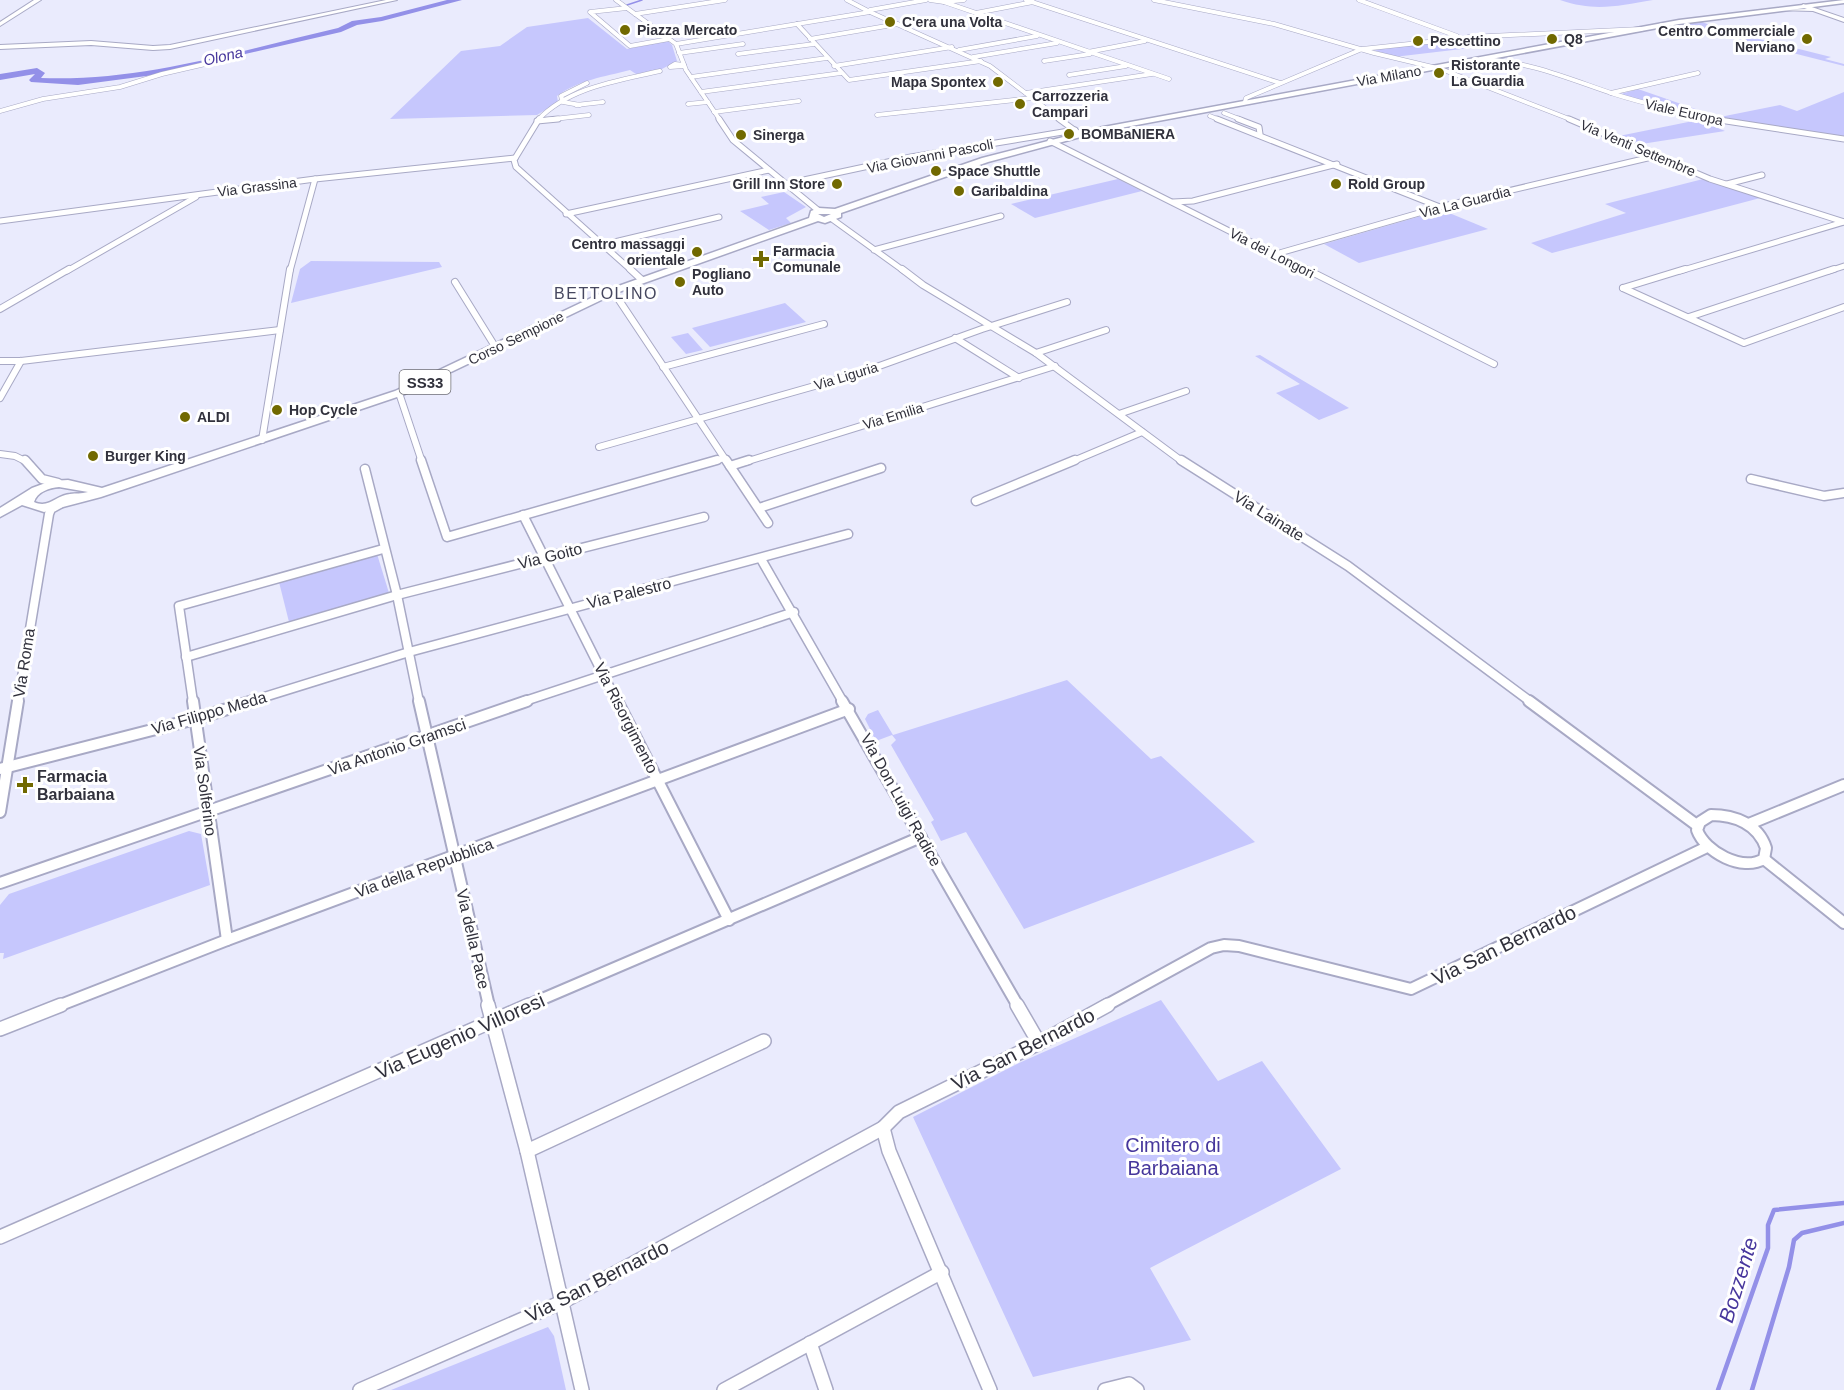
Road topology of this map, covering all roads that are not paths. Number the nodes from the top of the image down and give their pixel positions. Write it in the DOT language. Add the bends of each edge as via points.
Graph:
graph roads {
  1 [pos="38,0"];
  2 [pos="394,0"];
  3 [pos="616,0"];
  4 [pos="687,0"];
  5 [pos="725,0"];
  6 [pos="847,0"];
  7 [pos="928,0"];
  8 [pos="964,0"];
  9 [pos="1026,0"];
  10 [pos="1154,0"];
  11 [pos="1359,0"];
  12 [pos="1787,1"];
  13 [pos="944,2"];
  14 [pos="1033,2"];
  15 [pos="1844,2"];
  16 [pos="1816,4"];
  17 [pos="1802,6"];
  18 [pos="628,8"];
  19 [pos="1774,9"];
  20 [pos="870,11"];
  21 [pos="1811,11"];
  22 [pos="1822,12"];
  23 [pos="974,13"];
  24 [pos="635,14"];
  25 [pos="1733,14"];
  26 [pos="1844,20"];
  27 [pos="0,24"];
  28 [pos="797,24"];
  29 [pos="898,24"];
  30 [pos="1641,29"];
  31 [pos="1039,36"];
  32 [pos="1457,38"];
  33 [pos="669,39"];
  34 [pos="810,39"];
  35 [pos="1148,40"];
  36 [pos="1059,42"];
  37 [pos="676,44"];
  38 [pos="743,44"];
  39 [pos="814,44"];
  40 [pos="0,47"];
  41 [pos="952,47"];
  42 [pos="1362,49"];
  43 [pos="958,50"];
  44 [pos="1526,50"];
  45 [pos="679,53"];
  46 [pos="1090,53"];
  47 [pos="738,54"];
  48 [pos="1503,54"];
  49 [pos="973,57"];
  50 [pos="827,58"];
  51 [pos="227,59"];
  52 [pos="682,59"];
  53 [pos="1478,59"];
  54 [pos="1044,60"];
  55 [pos="982,61"];
  56 [pos="1518,61"];
  57 [pos="1526,62"];
  58 [pos="834,66"];
  59 [pos="1129,66"];
  60 [pos="674,67"];
  61 [pos="685,67"];
  62 [pos="1433,68"];
  63 [pos="840,73"];
  64 [pos="1698,73"];
  65 [pos="1153,74"];
  66 [pos="1069,75"];
  67 [pos="691,77"];
  68 [pos="1169,79"];
  69 [pos="1280,83"];
  70 [pos="701,92"];
  71 [pos="1026,93"];
  72 [pos="1608,93"];
  73 [pos="1033,98"];
  74 [pos="799,101"];
  75 [pos="563,102"];
  76 [pos="603,102"];
  77 [pos="708,102"];
  78 [pos="1245,102"];
  79 [pos="688,104"];
  80 [pos="580,105"];
  81 [pos="553,107"];
  82 [pos="0,111"];
  83 [pos="714,112"];
  84 [pos="1224,113"];
  85 [pos="590,115"];
  86 [pos="877,115"];
  87 [pos="1210,116"];
  88 [pos="537,121"];
  89 [pos="1078,132"];
  90 [pos="1260,134"];
  91 [pos="1844,139"];
  92 [pos="1050,141"];
  93 [pos="1656,156"];
  94 [pos="515,158"];
  95 [pos="1337,164"];
  96 [pos="769,170"];
  97 [pos="1762,175"];
  98 [pos="315,179"];
  99 [pos="785,184"];
  100 [pos="1727,184"];
  101 [pos="200,194"];
  102 [pos="1192,201"];
  103 [pos="1171,202"];
  104 [pos="1180,206"];
  105 [pos="1440,207"];
  106 [pos="566,214"];
  107 [pos="817,215"];
  108 [pos="834,215"];
  109 [pos="1001,216"];
  110 [pos="719,217"];
  111 [pos="0,221"];
  112 [pos="1844,222"];
  113 [pos="602,245"];
  114 [pos="874,250"];
  115 [pos="1276,254"];
  116 [pos="1844,266"];
  117 [pos="642,280"];
  118 [pos="456,282"];
  119 [pos="613,291"];
  120 [pos="1067,302"];
  121 [pos="1844,308"];
  122 [pos="0,309"];
  123 [pos="1689,318"];
  124 [pos="824,324"];
  125 [pos="991,326"];
  126 [pos="279,330"];
  127 [pos="1106,330"];
  128 [pos="955,338"];
  129 [pos="496,348"];
  130 [pos="1036,353"];
  131 [pos="0,361"];
  132 [pos="21,361"];
  133 [pos="1494,364"];
  134 [pos="1055,366"];
  135 [pos="663,367"];
  136 [pos="1019,378"];
  137 [pos="1186,391"];
  138 [pos="399,393"];
  139 [pos="0,398"];
  140 [pos="1119,414"];
  141 [pos="699,419"];
  142 [pos="1142,432"];
  143 [pos="262,440"];
  144 [pos="599,447"];
  145 [pos="0,454"];
  146 [pos="724,458"];
  147 [pos="181,466"];
  148 [pos="730,466"];
  149 [pos="881,468"];
  150 [pos="365,469"];
  151 [pos="40,477"];
  152 [pos="1750,479"];
  153 [pos="58,483"];
  154 [pos="76,487"];
  155 [pos="33,493"];
  156 [pos="1844,494"];
  157 [pos="976,501"];
  158 [pos="62,503"];
  159 [pos="759,508"];
  160 [pos="43,510"];
  161 [pos="0,513"];
  162 [pos="523,515"];
  163 [pos="704,517"];
  164 [pos="0,520"];
  165 [pos="768,523"];
  166 [pos="848,534"];
  167 [pos="383,549"];
  168 [pos="544,558"];
  169 [pos="761,559"];
  170 [pos="397,595"];
  171 [pos="569,608"];
  172 [pos="794,612"];
  173 [pos="409,652"];
  174 [pos="186,657"];
  175 [pos="604,674"];
  176 [pos="849,709"];
  177 [pos="195,718"];
  178 [pos="426,737"];
  179 [pos="3,768"];
  180 [pos="657,778"];
  181 [pos="1844,785"];
  182 [pos="0,812"];
  183 [pos="208,812"];
  184 [pos="1749,824"];
  185 [pos="1698,826"];
  186 [pos="921,837"];
  187 [pos="1707,847"];
  188 [pos="454,857"];
  189 [pos="1764,859"];
  190 [pos="0,883"];
  191 [pos="729,920"];
  192 [pos="1844,922"];
  193 [pos="227,940"];
  194 [pos="492,1021"];
  195 [pos="0,1029"];
  196 [pos="764,1041"];
  197 [pos="1039,1043"];
  198 [pos="884,1128"];
  199 [pos="527,1152"];
  200 [pos="0,1237"];
  201 [pos="942,1272"];
  202 [pos="562,1302"];
  203 [pos="810,1343"];
  204 [pos="360,1390"];
  205 [pos="582,1390"];
  206 [pos="724,1390"];
  207 [pos="826,1390"];
  208 [pos="990,1390"];
  209 [pos="1105,1390"];
  210 [pos="1137,1390"];
  1 -- 27 [label="street"];
  2 -- 40 [label="street" via="170,47 141,49 91,43"];
  3 -- 18 [label="street"];
  4 -- 18 [label="street"];
  5 -- 24 [label="street"];
  6 -- 20 [label="street"];
  7 -- 13 [label="street"];
  7 -- 20 [label="street"];
  8 -- 13 [label="street"];
  9 -- 14 [label="street"];
  10 -- 42 [label="street, Via Venti Settembre" via="1250,18"];
  11 -- 32 [label="street"];
  12 -- 16 [label="main road"];
  12 -- 17 [label="street"];
  12 -- 19 [label="main road" via="1788,5"];
  13 -- 23 [label="street"];
  14 -- 23 [label="street"];
  14 -- 35 [label="street"];
  15 -- 16 [label="main road, Via Milano"];
  15 -- 22 [label="main road" via="1815,7"];
  16 -- 17 [label="main road, Via Milano"];
  17 -- 19 [label="main road, Via Milano"];
  17 -- 21 [label="street"];
  17 -- 22 [label="street"];
  18 -- 24 [label="street"];
  18 -- 33 [label="street" via="590,12 630,46"];
  19 -- 25 [label="main road, Via Milano"];
  20 -- 28 [label="street"];
  20 -- 29 [label="street"];
  21 -- 25 [label="street, Via Milano"];
  21 -- 26 [label="street"];
  22 -- 26 [label="street"];
  23 -- 31 [label="street"];
  24 -- 33 [label="street"];
  25 -- 30 [label="main road, Via Milano"];
  28 -- 34 [label="street"];
  28 -- 37 [label="street"];
  29 -- 34 [label="street"];
  29 -- 41 [label="street"];
  30 -- 32 [label="street"];
  30 -- 44 [label="main road, Via Milano"];
  31 -- 36 [label="street"];
  31 -- 43 [label="street"];
  32 -- 42 [label="street"];
  33 -- 37 [label="street"];
  34 -- 39 [label="street"];
  35 -- 46 [label="street"];
  35 -- 69 [label="street"];
  36 -- 46 [label="street"];
  36 -- 49 [label="street"];
  37 -- 45 [label="street"];
  38 -- 45 [label="street"];
  39 -- 47 [label="street"];
  39 -- 50 [label="street"];
  41 -- 43 [label="street"];
  41 -- 58 [label="street"];
  42 -- 62 [label="street, Via Venti Settembre"];
  42 -- 69 [label="street"];
  43 -- 49 [label="street"];
  44 -- 48 [label="main road, Via Milano"];
  44 -- 57 [label="street" via="1522,55"];
  45 -- 52 [label="street"];
  46 -- 54 [label="street"];
  46 -- 59 [label="street"];
  48 -- 53 [label="main road, Via Milano"];
  48 -- 56 [label="street"];
  48 -- 57 [label="street"];
  49 -- 55 [label="street"];
  50 -- 58 [label="street"];
  50 -- 67 [label="street"];
  51 -- 82 [label="street" via="127,85 38,100"];
  52 -- 60 [label="street"];
  52 -- 61 [label="street"];
  53 -- 56 [label="street, Viale Europa"];
  53 -- 62 [label="main road, Via Milano"];
  55 -- 63 [label="street" via="855,81"];
  55 -- 71 [label="street"];
  56 -- 57 [label="street, Viale Europa"];
  57 -- 72 [label="street, Viale Europa"];
  58 -- 63 [label="street"];
  59 -- 65 [label="street"];
  59 -- 66 [label="street"];
  60 -- 61 [label="street"];
  60 -- 75 [label="street" via="594,86"];
  61 -- 67 [label="street"];
  62 -- 78 [label="main road, Via Milano"];
  62 -- 93 [label="street, Via Venti Settembre" via="1539,106"];
  63 -- 70 [label="street"];
  64 -- 72 [label="street"];
  65 -- 68 [label="street"];
  65 -- 71 [label="street"];
  67 -- 70 [label="street"];
  69 -- 78 [label="street" via="1246,98"];
  70 -- 77 [label="street"];
  71 -- 73 [label="street"];
  72 -- 91 [label="street, Viale Europa" via="1719,120"];
  73 -- 86 [label="street"];
  73 -- 89 [label="street"];
  74 -- 83 [label="street"];
  75 -- 80 [label="street"];
  75 -- 81 [label="street"];
  76 -- 80 [label="street"];
  77 -- 79 [label="street"];
  77 -- 83 [label="street"];
  78 -- 89 [label="main road, Via Milano"];
  80 -- 81 [label="street"];
  81 -- 88 [label="street"];
  83 -- 96 [label="street" via="733,140"];
  84 -- 90 [label="street" via="1259,127"];
  85 -- 88 [label="street"];
  87 -- 90 [label="street"];
  88 -- 94 [label="street"];
  89 -- 92 [label="main road"];
  89 -- 99 [label="street, Via Giovanni Pascoli" via="908,158"];
  90 -- 95 [label="street"];
  92 -- 103 [label="street, Via dei Longori"];
  92 -- 108 [label="main road" via="975,163"];
  93 -- 100 [label="street, Via Venti Settembre"];
  93 -- 105 [label="street, Via La Guardia"];
  94 -- 98 [label="street, Via Grassina"];
  94 -- 106 [label="street" via="516,167"];
  95 -- 102 [label="street"];
  95 -- 105 [label="street"];
  96 -- 99 [label="street"];
  96 -- 106 [label="street"];
  97 -- 100 [label="street"];
  98 -- 101 [label="street, Via Grassina"];
  98 -- 126 [label="street" via="303,213"];
  99 -- 107 [label="street"];
  100 -- 112 [label="street, Via Venti Settembre"];
  101 -- 111 [label="street, Via Grassina"];
  101 -- 122 [label="street"];
  102 -- 103 [label="street"];
  102 -- 104 [label="street"];
  103 -- 104 [label="street, Via dei Longori"];
  104 -- 115 [label="street, Via dei Longori"];
  105 -- 115 [label="street, Via La Guardia"];
  106 -- 113 [label="street"];
  107 -- 108 [label="main road"];
  107 -- 117 [label="main road, Corso Sempione / SS33"];
  108 -- 114 [label="street, Via Lainate"];
  109 -- 114 [label="street"];
  110 -- 113 [label="street"];
  112 -- 123 [label="street" via="1623,288"];
  113 -- 117 [label="street"];
  114 -- 125 [label="street, Via Lainate"];
  115 -- 133 [label="street, Via dei Longori"];
  116 -- 123 [label="street"];
  117 -- 119 [label="main road, Corso Sempione / SS33"];
  118 -- 129 [label="street"];
  119 -- 129 [label="main road, Corso Sempione / SS33"];
  119 -- 135 [label="street"];
  120 -- 125 [label="street, Via Liguria"];
  121 -- 123 [label="street" via="1744,343"];
  124 -- 135 [label="street"];
  125 -- 128 [label="street, Via Liguria"];
  125 -- 130 [label="street, Via Lainate"];
  126 -- 132 [label="street"];
  126 -- 143 [label="street"];
  127 -- 130 [label="street"];
  128 -- 136 [label="street"];
  128 -- 141 [label="street, Via Liguria" via="857,374"];
  129 -- 138 [label="main road, Corso Sempione / SS33"];
  130 -- 134 [label="street, Via Lainate"];
  131 -- 132 [label="street"];
  132 -- 139 [label="street"];
  134 -- 136 [label="street, Via Emilia"];
  134 -- 140 [label="street, Via Lainate"];
  135 -- 141 [label="street"];
  136 -- 148 [label="street, Via Emilia"];
  137 -- 140 [label="street"];
  138 -- 143 [label="main road, Corso Sempione / SS33"];
  138 -- 162 [label="street" via="447,537"];
  140 -- 142 [label="street, Via Lainate"];
  141 -- 144 [label="street, Via Liguria"];
  141 -- 146 [label="street"];
  142 -- 157 [label="street"];
  142 -- 185 [label="street, Via Lainate" via="1357,572"];
  143 -- 147 [label="main road, Corso Sempione / SS33"];
  145 -- 151 [label="street" via="27,460"];
  146 -- 148 [label="street"];
  146 -- 162 [label="street"];
  147 -- 154 [label="main road, Corso Sempione" via="100,488"];
  147 -- 158 [label="main road, Corso Sempione"];
  148 -- 159 [label="street"];
  149 -- 159 [label="street"];
  150 -- 167 [label="street, Via della Pace"];
  151 -- 153 [label="street"];
  151 -- 155 [label="street" via="40,486"];
  152 -- 156 [label="street" via="1824,496"];
  153 -- 154 [label="main road, Corso Sempione"];
  153 -- 155 [label="main road"];
  154 -- 158 [label="main road" via="76,493"];
  155 -- 160 [label="main road" via="27,503"];
  155 -- 161 [label="main road"];
  158 -- 160 [label="main road, Corso Sempione"];
  159 -- 165 [label="street"];
  160 -- 164 [label="main road"];
  160 -- 179 [label="street, Via Roma"];
  162 -- 168 [label="street, Via Risorgimento"];
  163 -- 168 [label="street, Via Goito"];
  166 -- 169 [label="street, Via Palestro"];
  167 -- 170 [label="street, Via della Pace"];
  167 -- 174 [label="street, Via Solferino" via="179,606"];
  168 -- 170 [label="street, Via Goito"];
  168 -- 171 [label="street, Via Risorgimento"];
  169 -- 171 [label="street, Via Palestro"];
  169 -- 172 [label="street, Via Don Luigi Radice"];
  170 -- 173 [label="street, Via della Pace"];
  170 -- 174 [label="street, Via Goito"];
  171 -- 173 [label="street, Via Palestro"];
  171 -- 175 [label="street, Via Risorgimento"];
  172 -- 175 [label="street, Via Antonio Gramsci"];
  172 -- 176 [label="street, Via Don Luigi Radice"];
  173 -- 177 [label="street, Via Filippo Meda"];
  173 -- 178 [label="street, Via della Pace"];
  174 -- 177 [label="street, Via Solferino"];
  175 -- 178 [label="street, Via Antonio Gramsci"];
  175 -- 180 [label="street, Via Risorgimento"];
  176 -- 180 [label="street, Via della Repubblica"];
  176 -- 186 [label="street, Via Don Luigi Radice"];
  177 -- 179 [label="street, Via Filippo Meda"];
  177 -- 183 [label="street, Via Solferino"];
  178 -- 183 [label="street, Via Antonio Gramsci"];
  178 -- 188 [label="street, Via della Pace"];
  179 -- 182 [label="street, Via Roma"];
  180 -- 188 [label="street, Via della Repubblica"];
  180 -- 191 [label="street, Via Risorgimento"];
  181 -- 184 [label="street"];
  183 -- 190 [label="street, Via Antonio Gramsci"];
  183 -- 193 [label="street, Via Solferino"];
  184 -- 185 [label="street" via="1711,815"];
  184 -- 189 [label="street" via="1766,843 1768,852"];
  185 -- 187 [label="street"];
  186 -- 191 [label="street, Via Eugenio Villoresi"];
  186 -- 197 [label="street, Via Don Luigi Radice"];
  187 -- 189 [label="street" via="1742,864"];
  187 -- 197 [label="street, Via San Bernardo" via="1412,989 1224,945 1211,948"];
  188 -- 193 [label="street, Via della Repubblica"];
  188 -- 194 [label="street, Via della Pace"];
  189 -- 192 [label="street"];
  191 -- 194 [label="street, Via Eugenio Villoresi"];
  193 -- 195 [label="street, Via della Repubblica"];
  194 -- 199 [label="street, Via della Pace"];
  194 -- 200 [label="street, Via Eugenio Villoresi"];
  196 -- 199 [label="street"];
  197 -- 198 [label="street, Via San Bernardo" via="899,1112"];
  198 -- 201 [label="street" via="889,1151"];
  198 -- 202 [label="street, Via San Bernardo"];
  199 -- 202 [label="street, Via della Pace"];
  201 -- 203 [label="street"];
  201 -- 208 [label="street"];
  202 -- 204 [label="street, Via San Bernardo"];
  202 -- 205 [label="street, Via della Pace"];
  203 -- 206 [label="street"];
  203 -- 207 [label="street"];
  209 -- 210 [label="street" via="1129,1384"];
}
